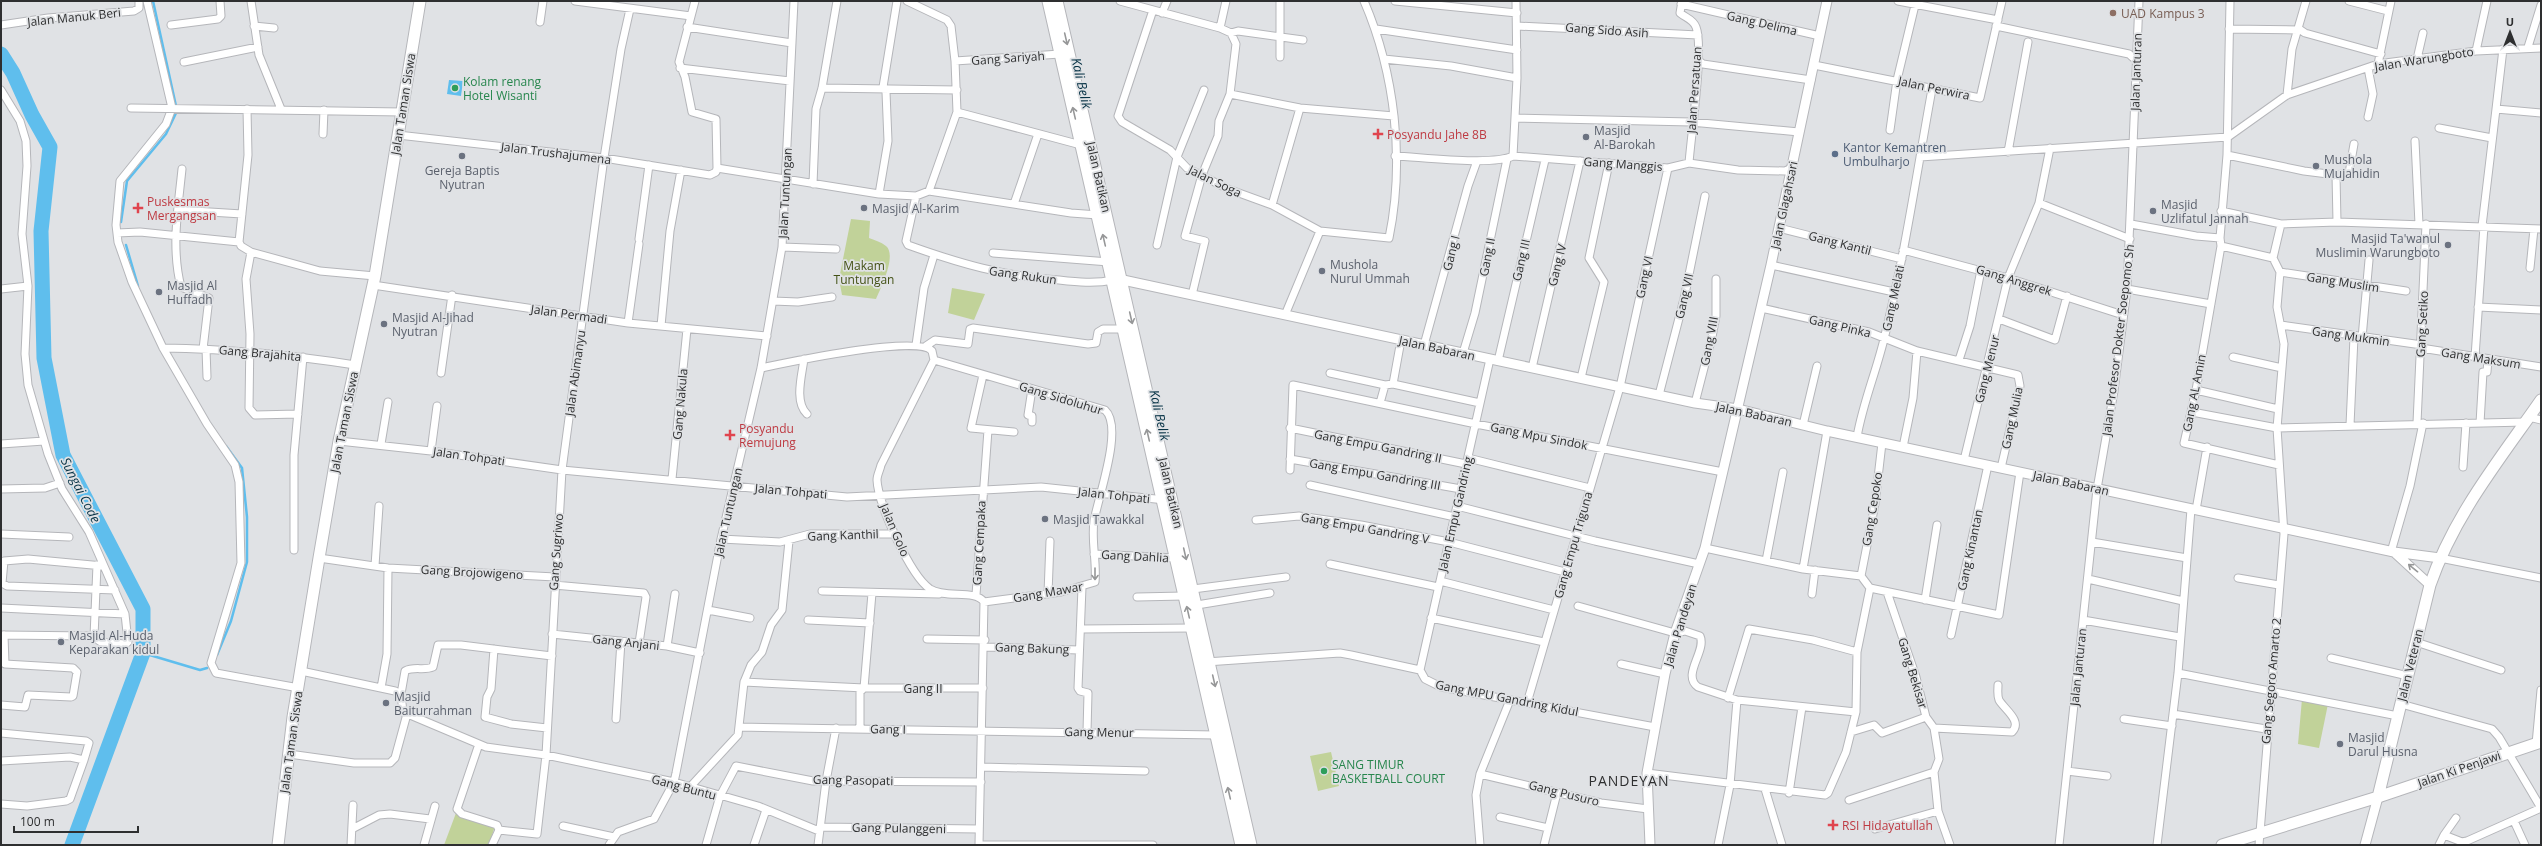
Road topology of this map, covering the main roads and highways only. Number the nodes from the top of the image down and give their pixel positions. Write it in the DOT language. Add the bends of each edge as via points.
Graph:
graph roads {
  1 [pos="420,1"];
  2 [pos="1048,1"];
  3 [pos="1057,1"];
  4 [pos="1093,172"];
  5 [pos="1118,280"];
  6 [pos="2541,400"];
  7 [pos="1168,499"];
  8 [pos="1189,592"];
  9 [pos="1205,662"];
  10 [pos="2539,738"];
  11 [pos="2378,797"];
  12 [pos="1239,816"];
  13 [pos="278,845"];
  14 [pos="1241,845"];
  15 [pos="1252,845"];
  16 [pos="2222,845"];
  1 -- 13 [label="main road, Jalan Taman Siswa" via="374,281 339,441 319,558"];
  4 -- 2 [label="main road, Jalan Batikan, one-way" via="1081,145"];
  3 -- 4 [label="main road, Jalan Batikan, one-way"];
  4 -- 5 [label="main road, Jalan Batikan"];
  5 -- 4 [label="main road, Jalan Batikan, one-way" via="1109,262 1098,214"];
  5 -- 7 [label="main road, Jalan Batikan, one-way"];
  7 -- 5 [label="main road, Jalan Batikan, one-way" via="1124,329"];
  6 -- 11 [label="main road, Jalan Veteran" via="2475,493 2440,558 2430,585"];
  7 -- 8 [label="main road, Jalan Batikan, one-way"];
  7 -- 8 [label="main road, Jalan Batikan" via="1176,558"];
  9 -- 8 [label="main road, Jalan Batikan, one-way" via="1192,628"];
  8 -- 9 [label="main road, Jalan Batikan" via="1197,605"];
  9 -- 12 [label="main road, Jalan Batikan, one-way"];
  12 -- 9 [label="main road, Jalan Batikan, one-way" via="1216,735"];
  10 -- 11 [label="main road, Jalan Ki Penjawi" via="2507,753"];
  11 -- 16 [label="main road"];
  12 -- 14 [label="main road, Jalan Batikan"];
  12 -- 15 [label="main road, Jalan Batikan"];
}
